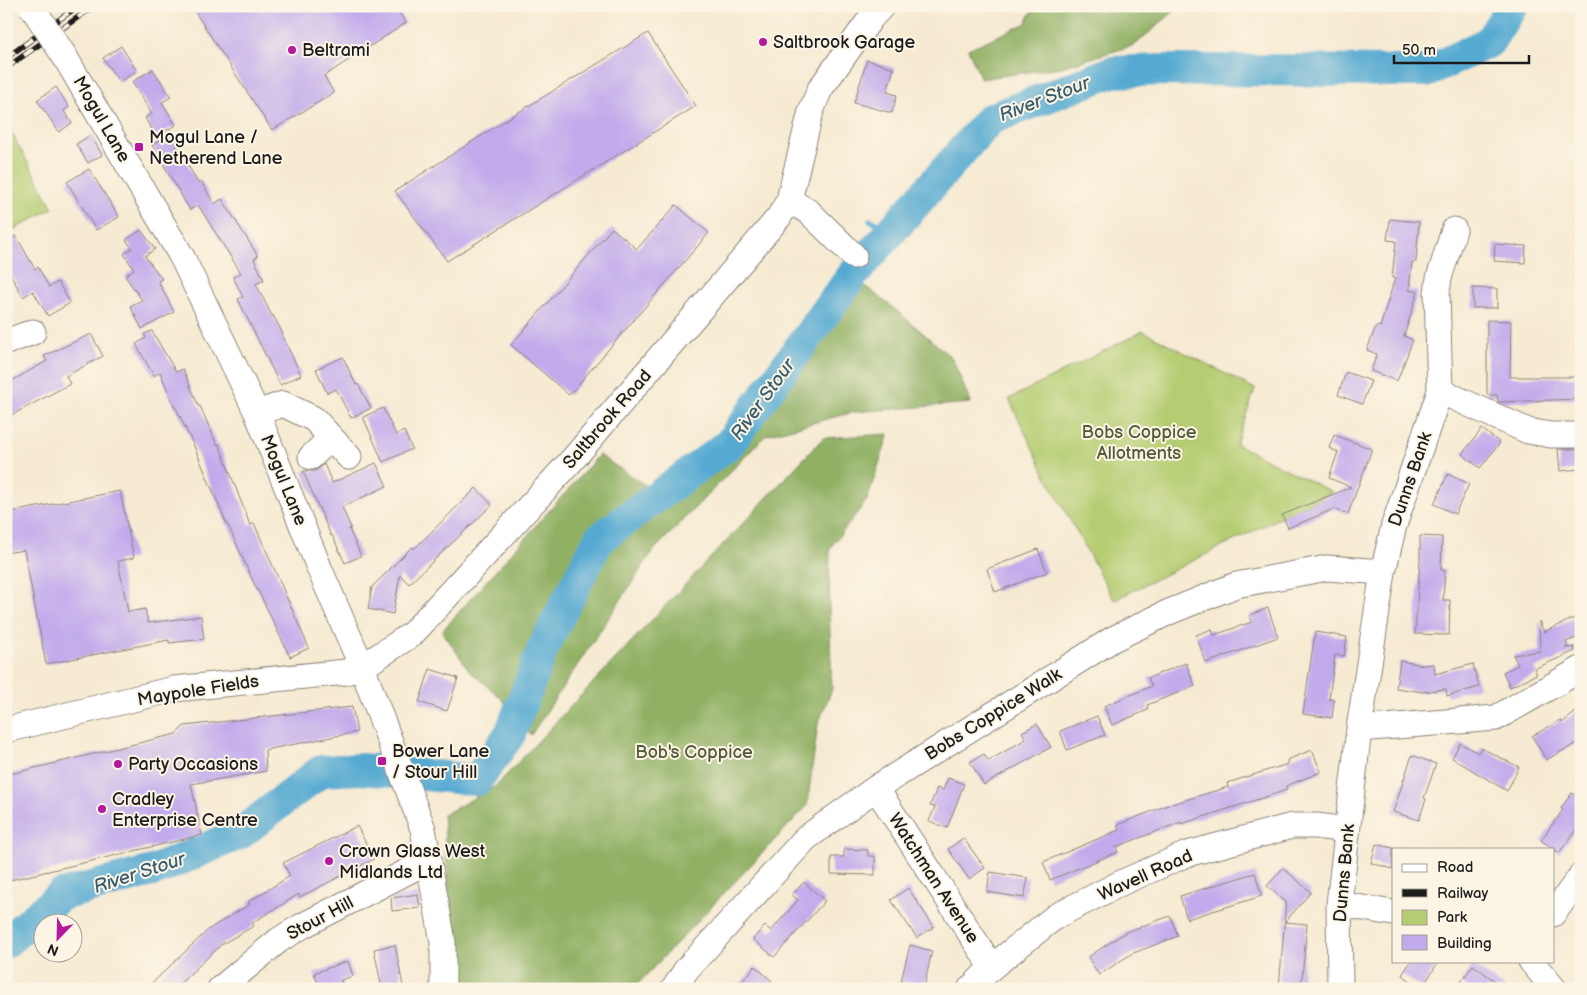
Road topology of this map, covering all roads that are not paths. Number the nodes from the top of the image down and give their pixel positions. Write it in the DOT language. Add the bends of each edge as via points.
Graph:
graph roads {
  1 [pos="882,6"];
  2 [pos="31,7"];
  3 [pos="789,200"];
  4 [pos="1454,230"];
  5 [pos="854,256"];
  6 [pos="33,332"];
  7 [pos="6,342"];
  8 [pos="1440,391"];
  9 [pos="257,413"];
  10 [pos="1581,435"];
  11 [pos="331,438"];
  12 [pos="311,457"];
  13 [pos="349,457"];
  14 [pos="1383,572"];
  15 [pos="362,667"];
  16 [pos="1581,670"];
  17 [pos="1359,729"];
  18 [pos="6,730"];
  19 [pos="876,788"];
  20 [pos="1348,830"];
  21 [pos="428,861"];
  22 [pos="1581,876"];
  23 [pos="1339,904"];
  24 [pos="1392,912"];
  25 [pos="1554,913"];
  26 [pos="1532,962"];
  27 [pos="992,967"];
  28 [pos="220,989"];
  29 [pos="443,989"];
  30 [pos="674,989"];
  31 [pos="970,989"];
  32 [pos="1340,989"];
  33 [pos="1554,989"];
  1 -- 3 [label="street, Saltbrook Road" via="820,89 811,111"];
  2 -- 9 [label="street, Mogul Lane, bridge" via="65,57 182,256"];
  3 -- 5 [label="street" via="809,212"];
  3 -- 15 [label="street, Saltbrook Road" via="779,217 573,459 412,634"];
  4 -- 8 [label="street, Dunns Bank" via="1437,293"];
  6 -- 7 [label="street"];
  8 -- 10 [label="street" via="1528,431"];
  8 -- 14 [label="street, Dunns Bank" via="1394,525"];
  9 -- 11 [label="street" via="283,404 314,419"];
  9 -- 15 [label="street, Mogul Lane"];
  11 -- 12 [label="street"];
  11 -- 13 [label="street"];
  14 -- 17 [label="street, Dunns Bank"];
  14 -- 19 [label="street, Bobs Coppice Walk" via="1327,568 1236,585 1169,612 1113,638"];
  15 -- 18 [label="street, Maypole Fields" via="346,672 174,689"];
  15 -- 21 [label="street, Mogul Lane" via="423,829"];
  16 -- 17 [label="street" via="1496,718"];
  17 -- 20 [label="street, Dunns Bank"];
  19 -- 27 [label="street, Watchman Avenue"];
  19 -- 30 [label="street, Bobs Coppice Walk" via="806,838 686,970"];
  20 -- 23 [label="street, Dunns Bank"];
  20 -- 27 [label="street, Wavell Road" via="1292,826 1187,854 1056,916"];
  21 -- 28 [label="street, Stour Hill" via="279,940"];
  21 -- 29 [label="street, Mogul Lane" via="443,942"];
  22 -- 25 [label="street"];
  23 -- 24 [label="street"];
  23 -- 32 [label="street, Dunns Bank"];
  26 -- 33 [label="street"];
  27 -- 31 [label="street, Wavell Road"];
}
